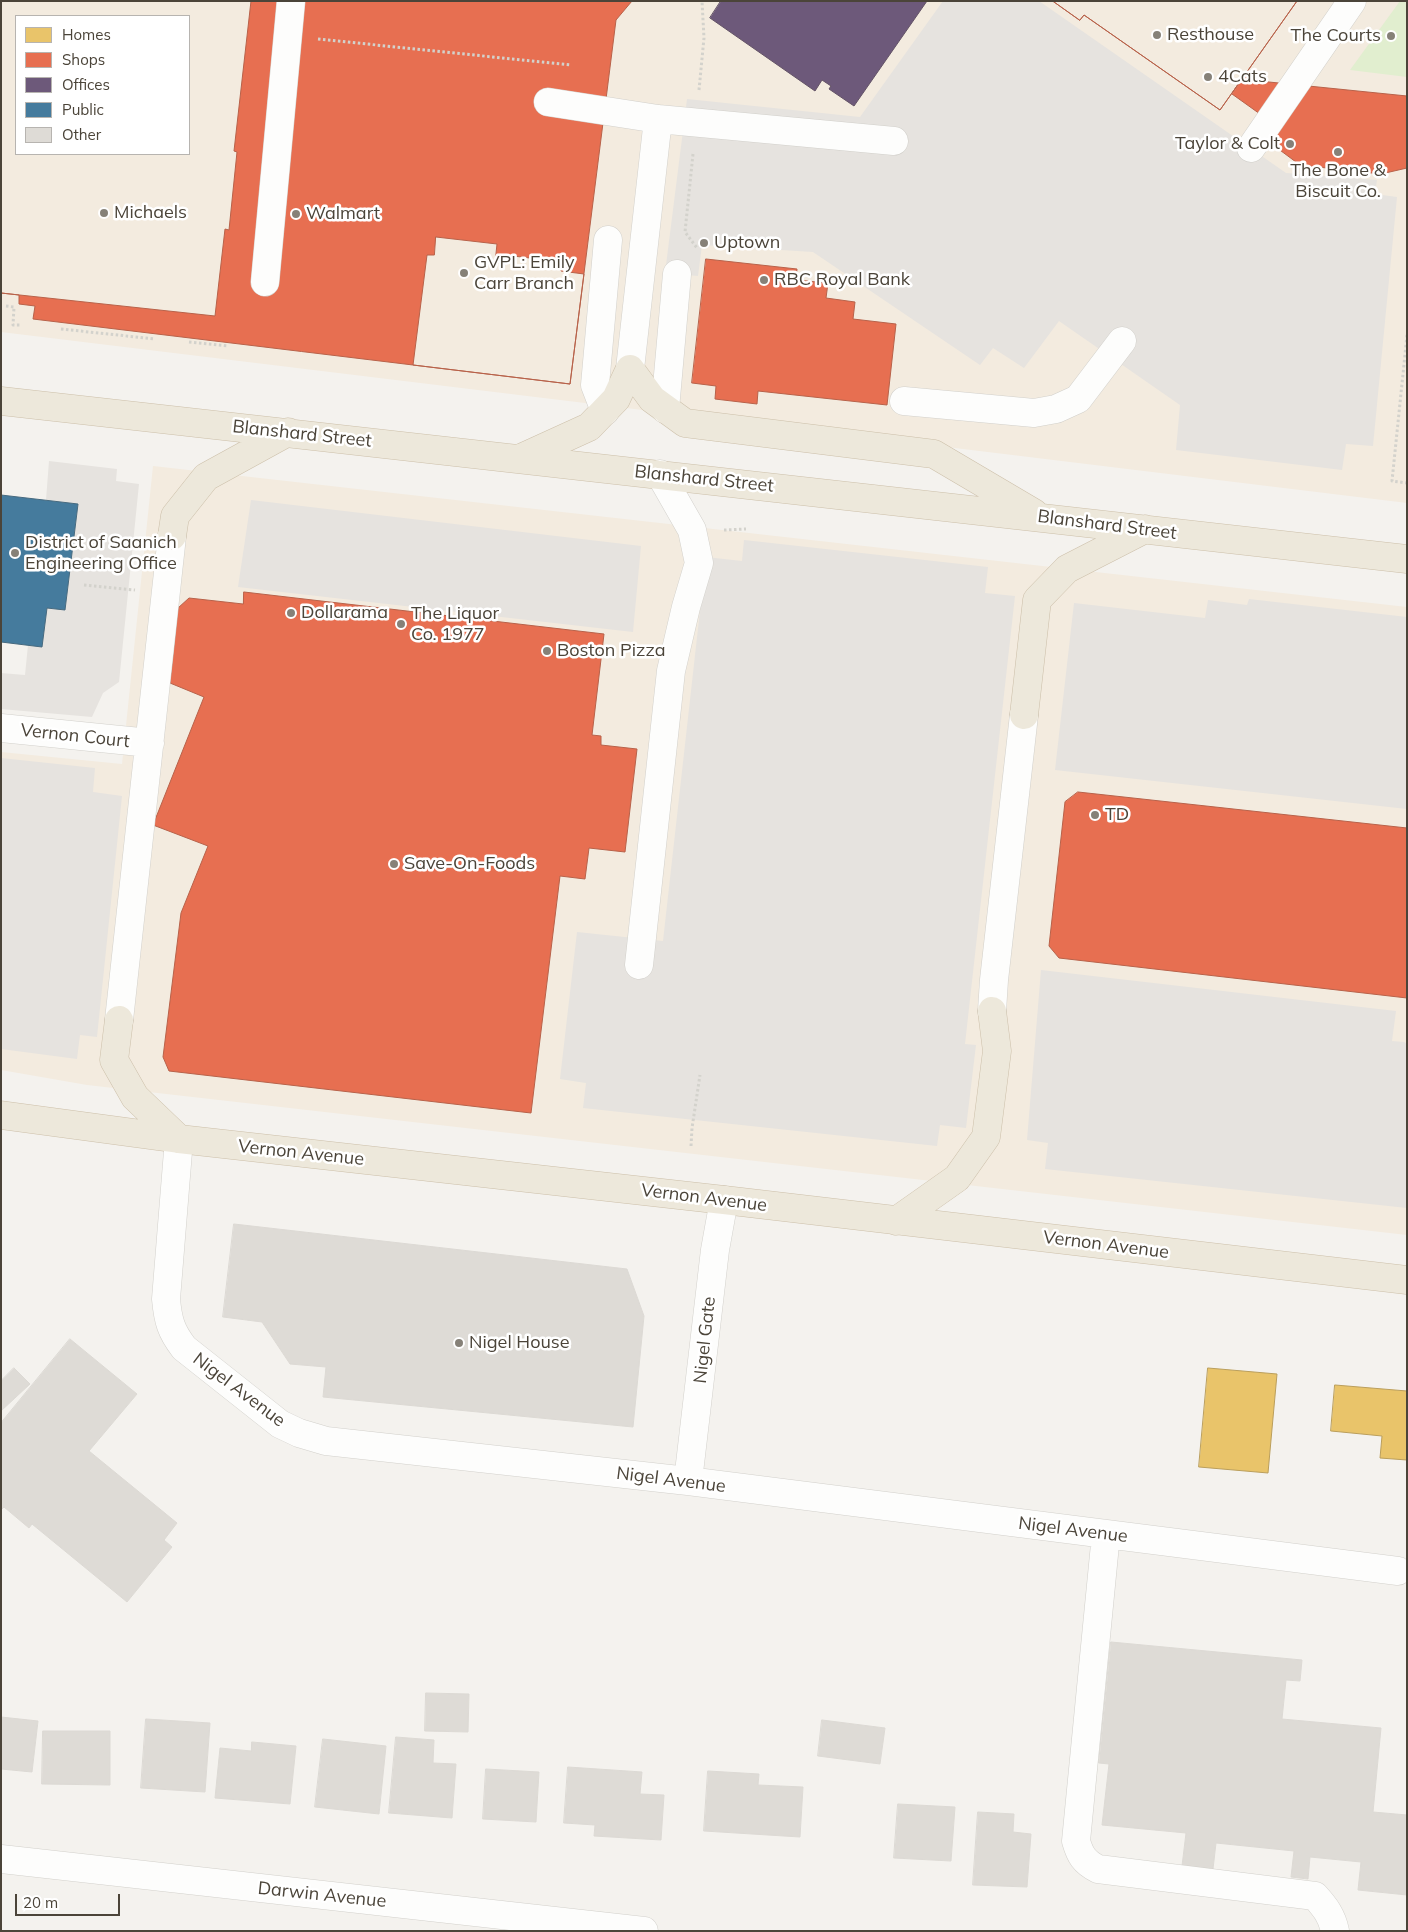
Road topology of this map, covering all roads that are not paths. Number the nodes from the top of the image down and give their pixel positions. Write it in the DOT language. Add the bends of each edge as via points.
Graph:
graph roads {
  1 [pos="291,1"];
  2 [pos="1352,1"];
  3 [pos="548,102"];
  4 [pos="658,119"];
  5 [pos="894,141"];
  6 [pos="1251,148"];
  7 [pos="608,240"];
  8 [pos="677,274"];
  9 [pos="265,282"];
  10 [pos="1122,341"];
  11 [pos="630,369"];
  12 [pos="1,401"];
  13 [pos="904,401"];
  14 [pos="665,409"];
  15 [pos="605,411"];
  16 [pos="288,432"];
  17 [pos="520,458"];
  18 [pos="660,474"];
  19 [pos="1042,517"];
  20 [pos="1145,529"];
  21 [pos="172,536"];
  22 [pos="1407,559"];
  23 [pos="1024,715"];
  24 [pos="1,728"];
  25 [pos="150,743"];
  26 [pos="639,965"];
  27 [pos="992,1011"];
  28 [pos="119,1020"];
  29 [pos="1,1115"];
  30 [pos="179,1139"];
  31 [pos="724,1200"];
  32 [pos="896,1221"];
  33 [pos="1407,1280"];
  34 [pos="688,1481"];
  35 [pos="1106,1534"];
  36 [pos="1398,1571"];
  37 [pos="1,1860"];
  38 [pos="644,1931"];
  39 [pos="1335,1931"];
  1 -- 9 [label="street"];
  2 -- 6 [label="street"];
  3 -- 4 [label="street"];
  4 -- 5 [label="street"];
  4 -- 11 [label="street"];
  7 -- 15 [label="street" via="595,385"];
  8 -- 14 [label="street"];
  10 -- 13 [label="street" via="1078,399 1056,409 1034,413"];
  11 -- 14 [label="highway" via="652,399"];
  11 -- 15 [label="highway" via="616,399"];
  12 -- 16 [label="highway, Blanshard Street"];
  14 -- 19 [label="highway" via="685,423 934,454"];
  15 -- 17 [label="highway" via="589,427"];
  16 -- 17 [label="highway, Blanshard Street"];
  16 -- 21 [label="highway" via="206,478 174,516"];
  17 -- 18 [label="highway, Blanshard Street"];
  18 -- 19 [label="highway, Blanshard Street"];
  18 -- 26 [label="street" via="692,530 700,563 671,671"];
  19 -- 20 [label="highway, Blanshard Street"];
  20 -- 22 [label="highway, Blanshard Street"];
  20 -- 23 [label="highway" via="1067,569 1037,600"];
  21 -- 25 [label="street"];
  23 -- 27 [label="street"];
  24 -- 25 [label="street, Vernon Court"];
  25 -- 28 [label="street"];
  27 -- 32 [label="highway" via="997,1051 986,1137 957,1178"];
  28 -- 30 [label="highway" via="114,1060 135,1097"];
  29 -- 30 [label="highway, Vernon Avenue"];
  30 -- 31 [label="highway, Vernon Avenue"];
  30 -- 34 [label="street, Nigel Avenue" via="167,1318 173,1334 184,1348 280,1424 326,1441"];
  31 -- 32 [label="highway, Vernon Avenue"];
  31 -- 34 [label="street, Nigel Gate" via="715,1250"];
  32 -- 33 [label="highway, Vernon Avenue"];
  34 -- 35 [label="street, Nigel Avenue"];
  35 -- 36 [label="street, Nigel Avenue"];
  35 -- 39 [label="street" via="1076,1841 1080,1855 1087,1864 1098,1869 1315,1896 1325,1906"];
  37 -- 38 [label="street, Darwin Avenue"];
}
